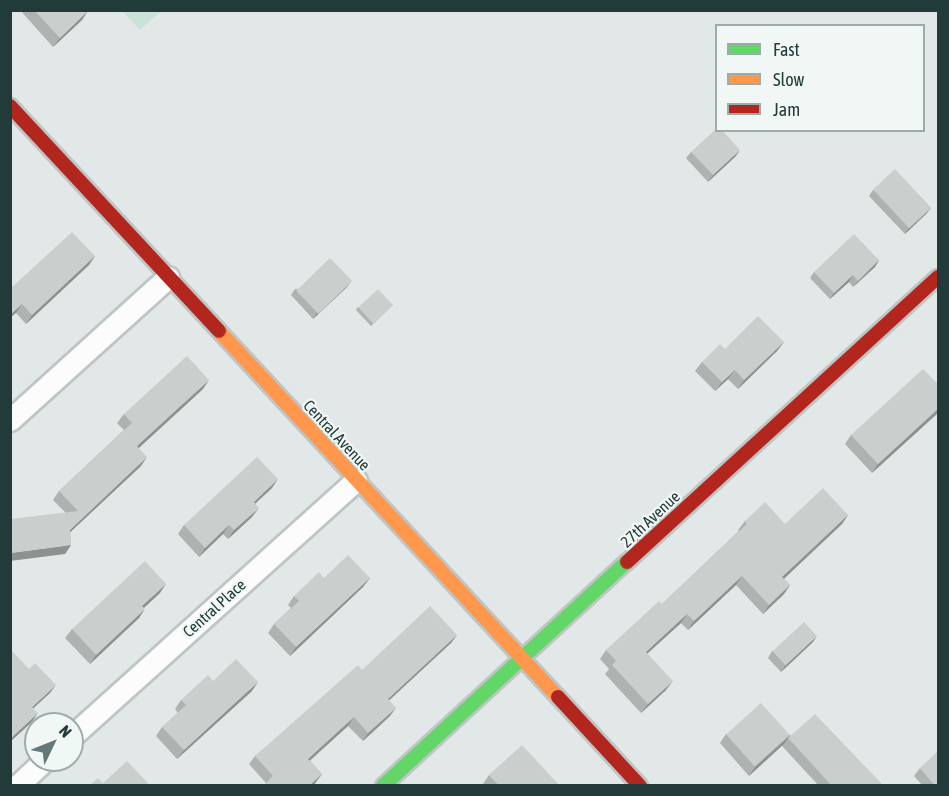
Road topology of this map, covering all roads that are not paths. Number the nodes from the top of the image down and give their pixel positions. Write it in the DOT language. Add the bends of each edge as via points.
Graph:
graph roads {
  1 [pos="10,106"];
  2 [pos="168,277"];
  3 [pos="939,277"];
  4 [pos="10,420"];
  5 [pos="356,480"];
  6 [pos="523,660"];
  7 [pos="84,725"];
  8 [pos="32,772"];
  9 [pos="17,786"];
  10 [pos="383,786"];
  11 [pos="640,786"];
  1 -- 2 [label="street, Central Avenue"];
  2 -- 4 [label="street"];
  2 -- 5 [label="street, Central Avenue"];
  3 -- 6 [label="street, 27th Avenue"];
  5 -- 6 [label="street, Central Avenue"];
  5 -- 7 [label="street, Central Place"];
  6 -- 10 [label="street, 27th Avenue"];
  6 -- 11 [label="street, Central Avenue"];
  8 -- 9 [label="street"];
}
